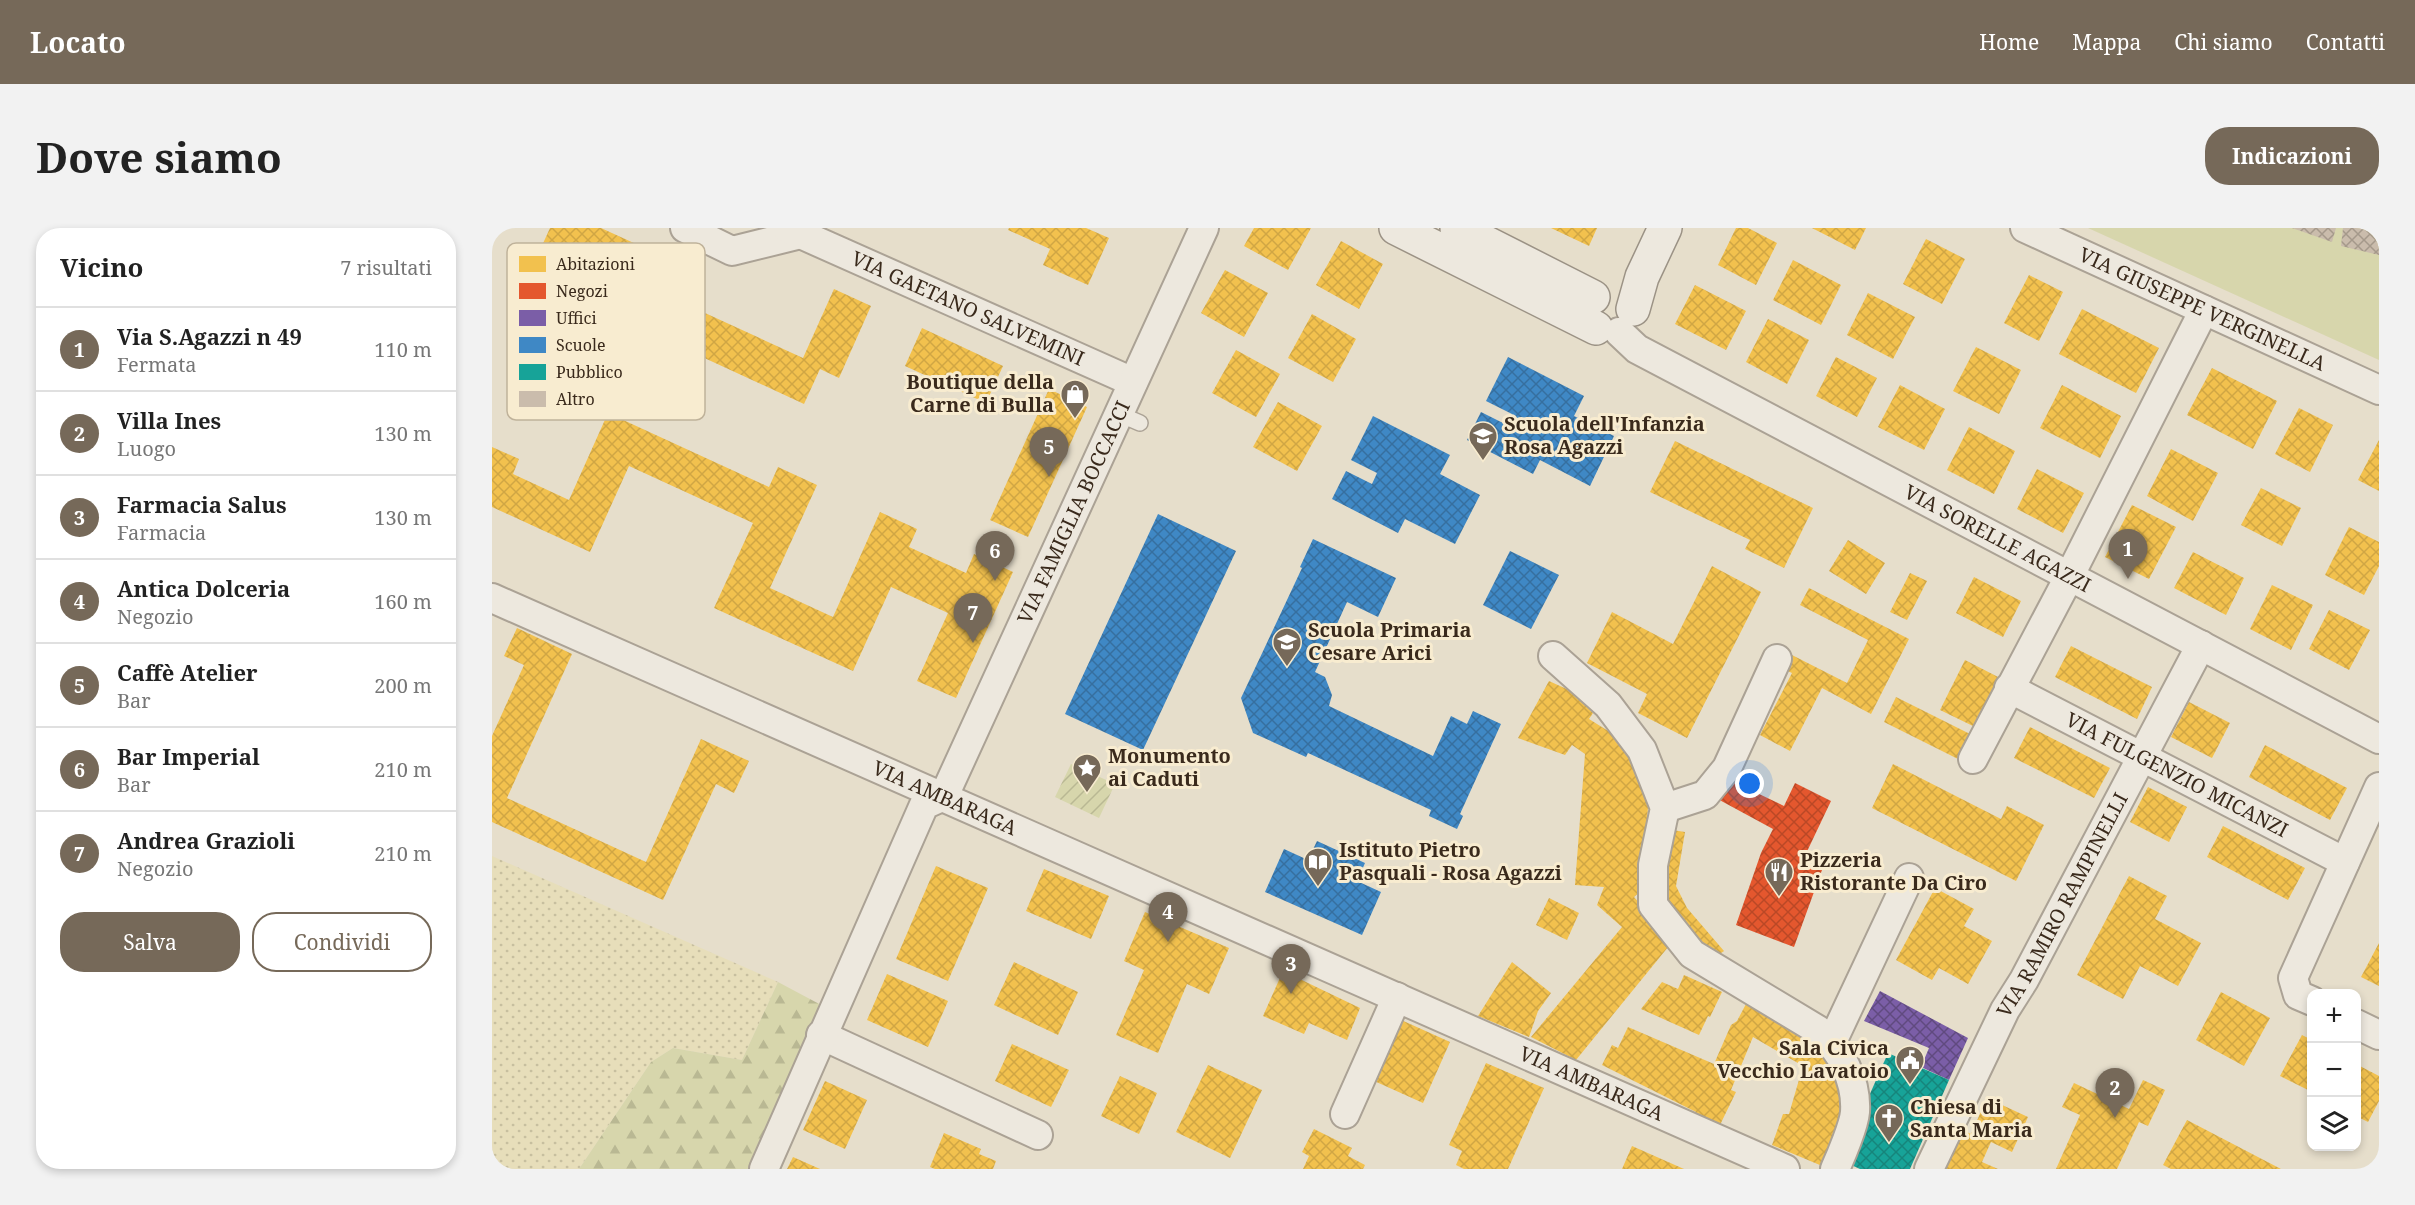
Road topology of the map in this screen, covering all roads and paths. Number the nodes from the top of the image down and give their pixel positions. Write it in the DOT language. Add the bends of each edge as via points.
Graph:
graph roads {
  1 [pos="685,228"];
  2 [pos="1204,228"];
  3 [pos="1396,228"];
  4 [pos="1457,228"];
  5 [pos="1665,228"];
  6 [pos="2025,228"];
  7 [pos="794,231"];
  8 [pos="2204,310"];
  9 [pos="1609,311"];
  10 [pos="1133,382"];
  11 [pos="2379,390"];
  12 [pos="2069,577"];
  13 [pos="492,598"];
  14 [pos="2201,645"];
  15 [pos="1553,656"];
  16 [pos="1777,658"];
  17 [pos="2009,688"];
  18 [pos="2379,739"];
  19 [pos="2142,757"];
  20 [pos="1973,759"];
  21 [pos="2379,787"];
  22 [pos="944,796"];
  23 [pos="1665,808"];
  24 [pos="2345,862"];
  25 [pos="1909,878"];
  26 [pos="1397,997"];
  27 [pos="2307,998"];
  28 [pos="2361,1026"];
  29 [pos="821,1035"];
  30 [pos="2379,1035"];
  31 [pos="1832,1042"];
  32 [pos="1345,1114"];
  33 [pos="1038,1135"];
  34 [pos="764,1169"];
  35 [pos="1785,1169"];
  36 [pos="1835,1169"];
  37 [pos="1929,1169"];
  1 -- 7 [label="street, VIA GAETANO SALVEMINI" via="732,251"];
  2 -- 10 [label="street, VIA FAMIGLIA BOCCACCI"];
  3 -- 9 [label="street, VIA SORELLE AGAZZI"];
  4 -- 9 [label="street, VIA SORELLE AGAZZI"];
  5 -- 9 [label="street" via="1642,278"];
  6 -- 8 [label="street, VIA GIUSEPPE VERGINELLA"];
  7 -- 10 [label="street, VIA GAETANO SALVEMINI"];
  8 -- 11 [label="street, VIA GIUSEPPE VERGINELLA"];
  8 -- 12 [label="street"];
  9 -- 12 [label="street, VIA SORELLE AGAZZI" via="1637,349"];
  10 -- 22 [label="street, VIA FAMIGLIA BOCCACCI" via="1129,418"];
  12 -- 14 [label="street, VIA SORELLE AGAZZI"];
  12 -- 17 [label="street"];
  13 -- 22 [label="street, VIA AMBARAGA"];
  14 -- 18 [label="street, VIA SORELLE AGAZZI"];
  14 -- 19 [label="street, VIA RAMIRO RAMPINELLI"];
  15 -- 23 [label="street" via="1608,705 1642,750"];
  16 -- 23 [label="street" via="1727,768 1705,795"];
  17 -- 19 [label="street, VIA FULGENZIO MICANZI"];
  17 -- 20 [label="street"];
  19 -- 24 [label="street, VIA FULGENZIO MICANZI"];
  19 -- 37 [label="street, VIA RAMIRO RAMPINELLI" via="2005,1010"];
  21 -- 24 [label="street"];
  22 -- 26 [label="street, VIA AMBARAGA"];
  22 -- 29 [label="street" via="924,805"];
  23 -- 31 [label="street" via="1653,866 1653,905 1692,954"];
  24 -- 27 [label="street" via="2293,978 2298,994"];
  25 -- 31 [label="street"];
  26 -- 32 [label="street"];
  26 -- 35 [label="street, VIA AMBARAGA"];
  28 -- 30 [label="street"];
  29 -- 33 [label="street"];
  29 -- 34 [label="street"];
  31 -- 36 [label="street" via="1851,1078 1855,1113"];
}
